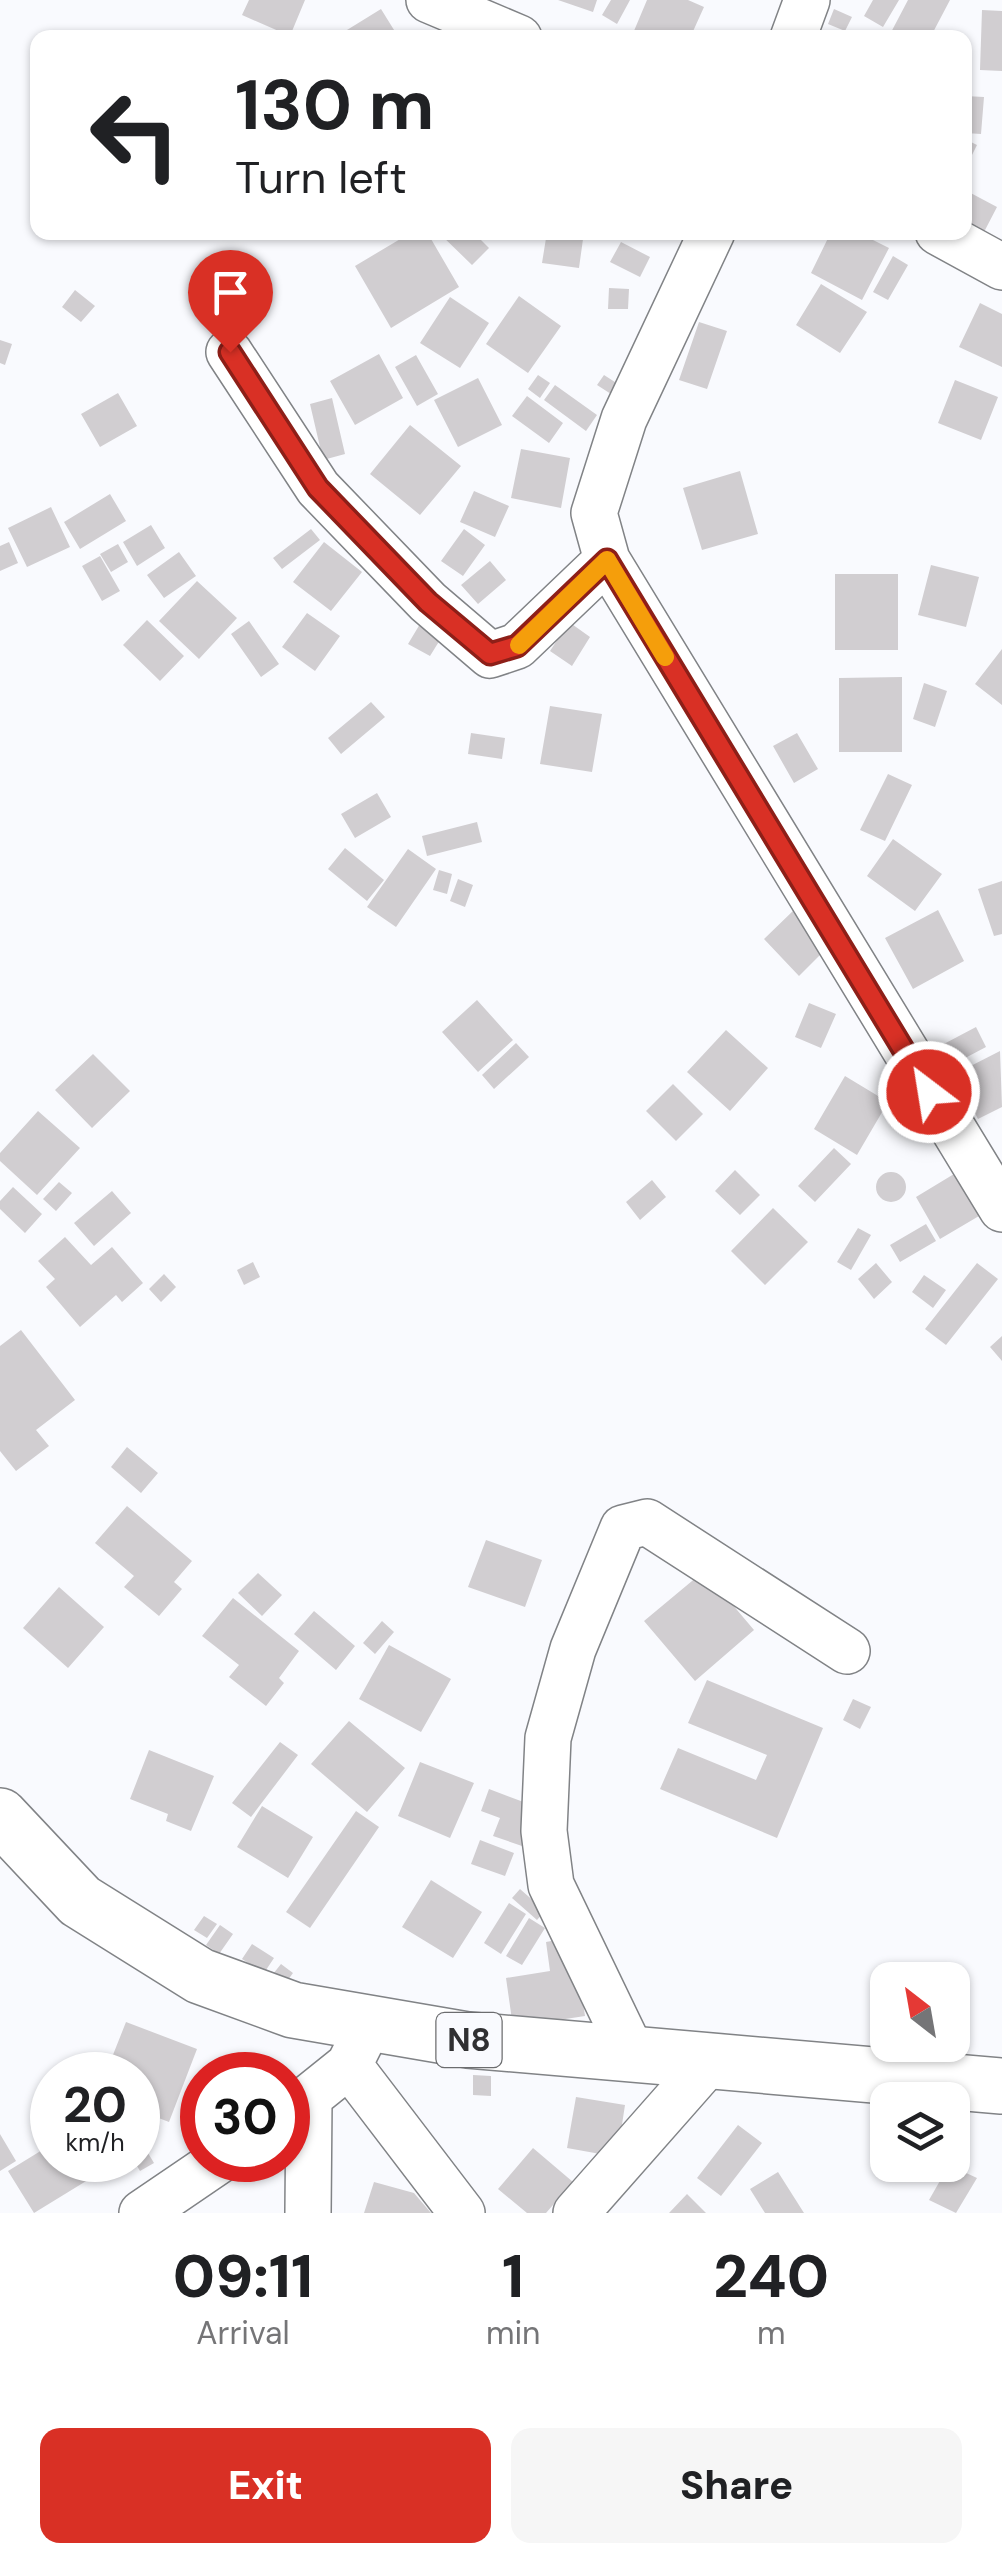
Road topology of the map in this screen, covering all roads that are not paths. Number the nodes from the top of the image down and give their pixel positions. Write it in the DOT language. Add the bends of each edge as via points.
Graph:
graph roads {
  1 [pos="429,0"];
  2 [pos="807,0"];
  3 [pos="500,30"];
  4 [pos="796,30"];
  5 [pos="708,240"];
  6 [pos="953,240"];
  7 [pos="1002,267"];
  8 [pos="230,352"];
  9 [pos="607,560"];
  10 [pos="1002,1210"];
  11 [pos="847,1651"];
  12 [pos="0,1816"];
  13 [pos="359,2046"];
  14 [pos="632,2054"];
  15 [pos="710,2061"];
  16 [pos="1002,2086"];
  17 [pos="310,2095"];
  18 [pos="188,2182"];
  19 [pos="305,2182"];
  20 [pos="142,2213"];
  21 [pos="308,2213"];
  22 [pos="462,2213"];
  23 [pos="576,2213"];
  1 -- 3 [label="street"];
  2 -- 4 [label="street"];
  5 -- 9 [label="street" via="624,419 594,513"];
  6 -- 7 [label="street"];
  8 -- 9 [label="street" via="318,488 428,602 490,654 517,646"];
  9 -- 10 [label="street"];
  11 -- 14 [label="street" via="647,1522 622,1528 574,1649 548,1738 544,1831 551,1885"];
  12 -- 13 [label="main road, N8" via="80,1900 200,1976 293,2010"];
  13 -- 14 [label="main road, N8" via="468,2040"];
  13 -- 17 [label="street"];
  13 -- 22 [label="street"];
  14 -- 15 [label="main road, N8"];
  15 -- 16 [label="main road, N8"];
  15 -- 23 [label="street"];
  18 -- 20 [label="street"];
  19 -- 21 [label="street"];
}
